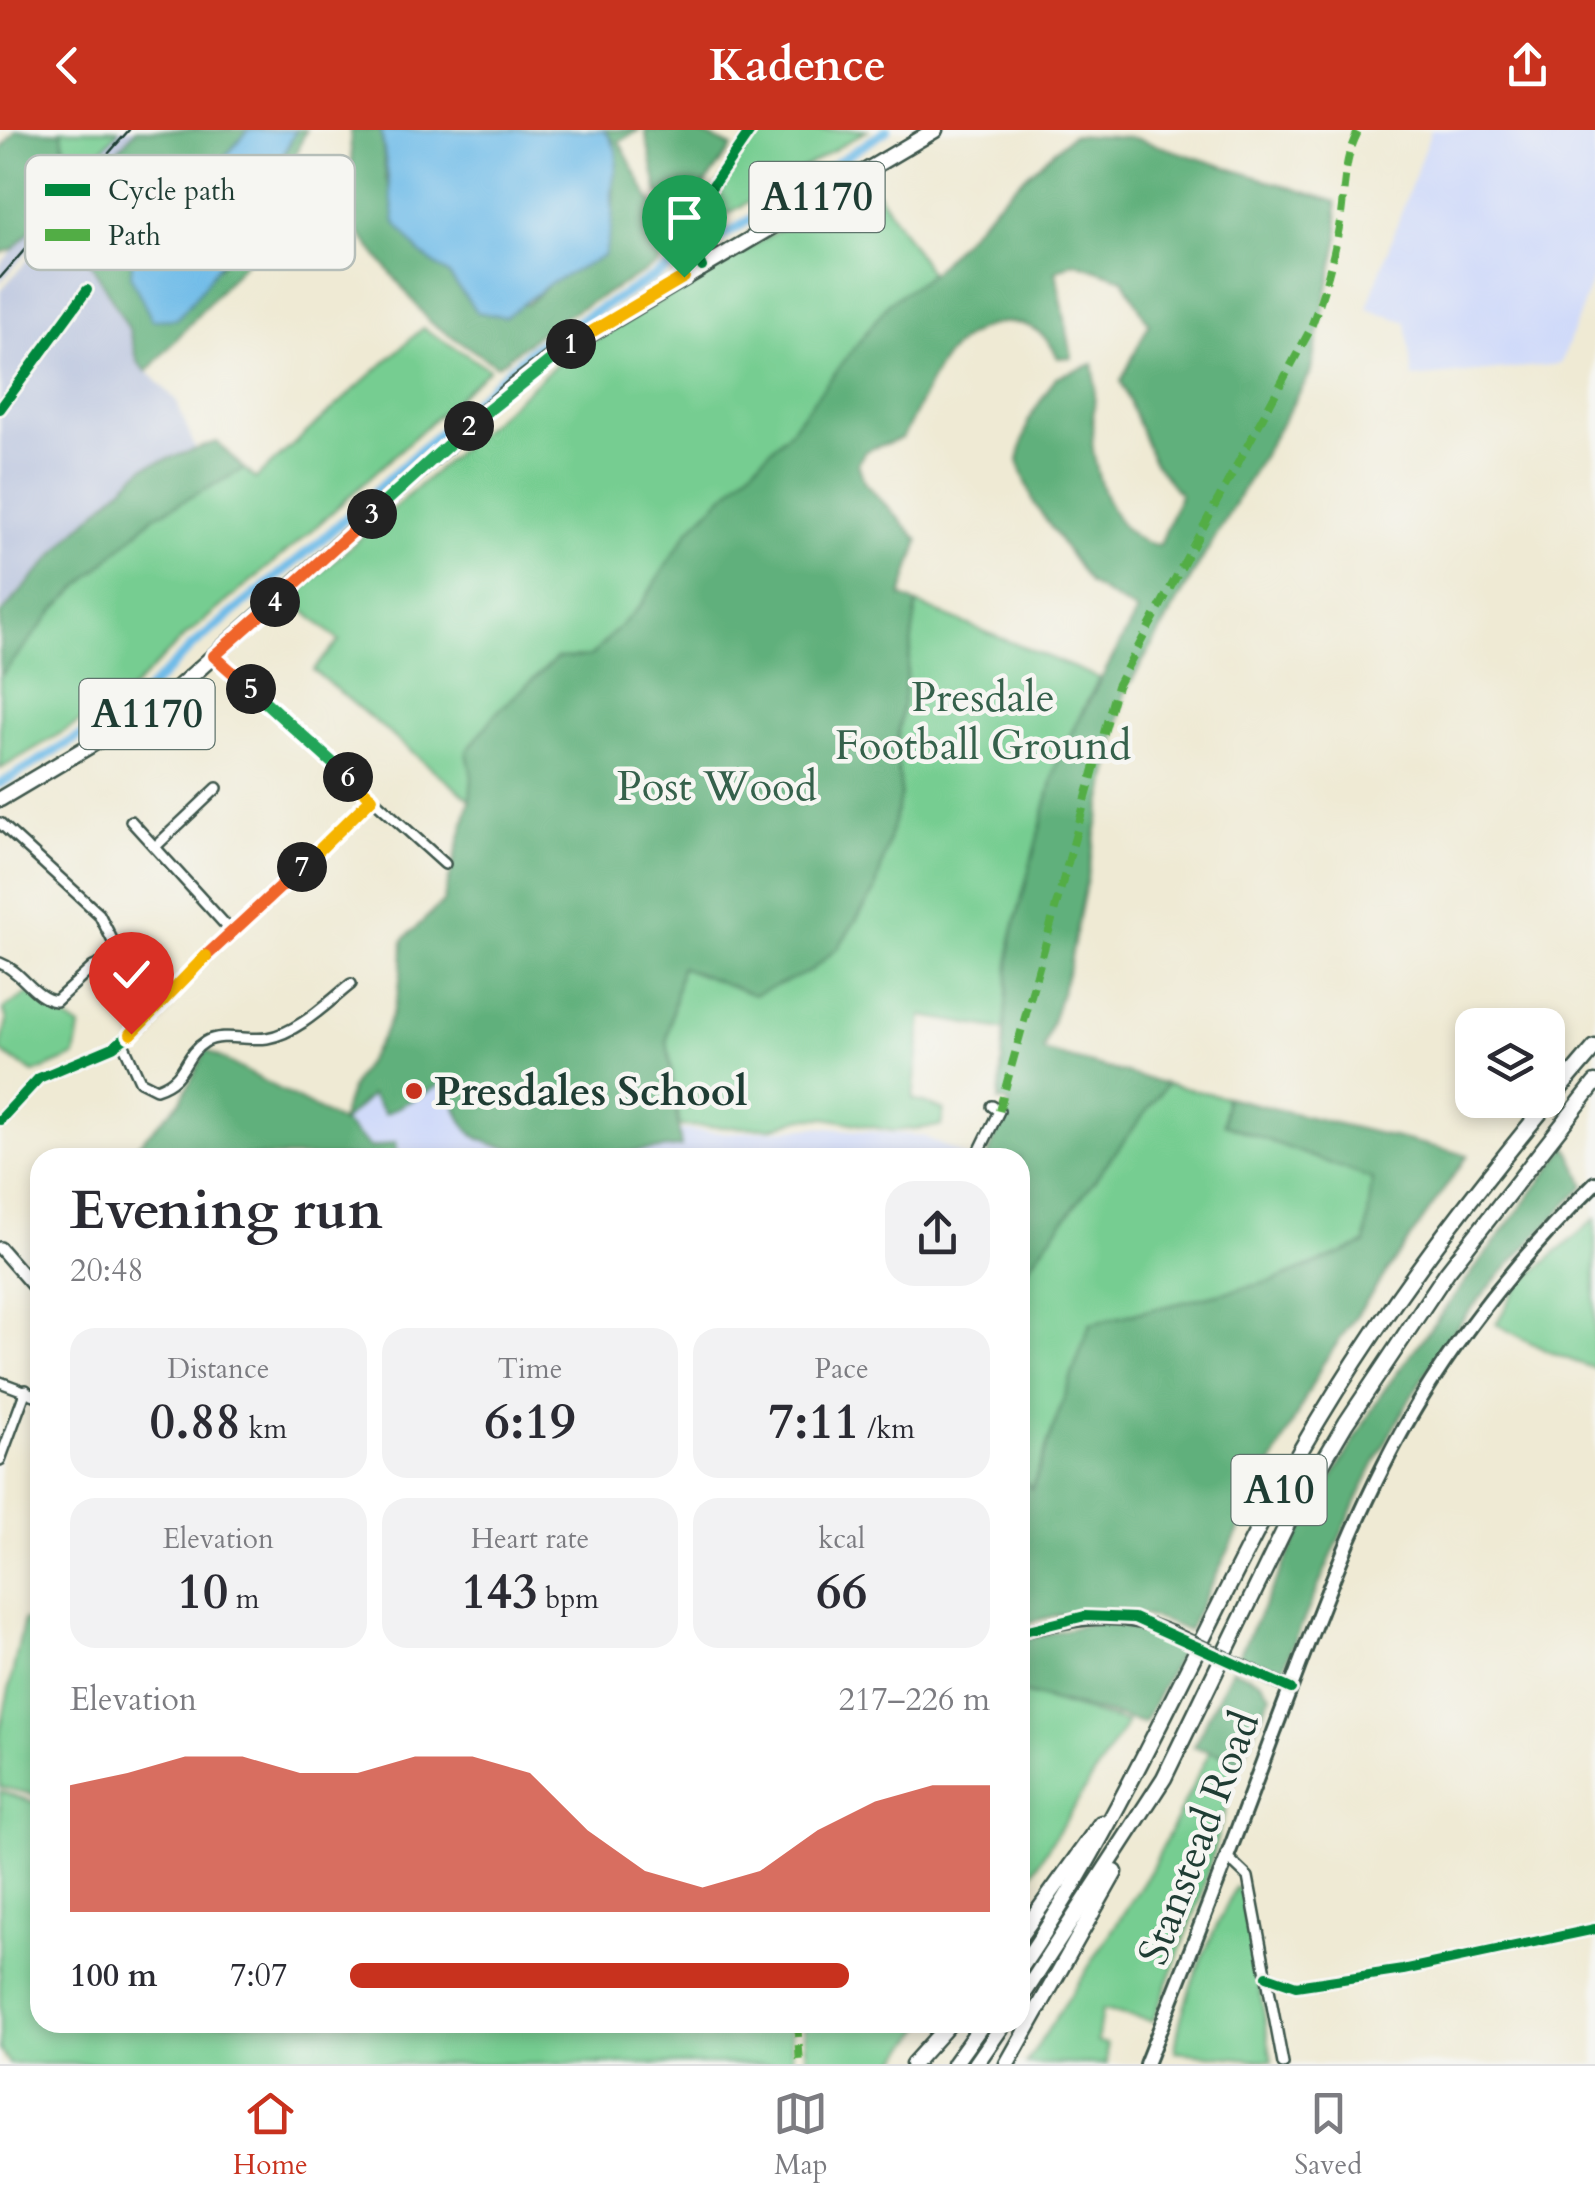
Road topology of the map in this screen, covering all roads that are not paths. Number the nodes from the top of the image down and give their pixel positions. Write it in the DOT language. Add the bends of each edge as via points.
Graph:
graph roads {
  1 [pos="751,130"];
  2 [pos="936,130"];
  3 [pos="698,261"];
  4 [pos="87,290"];
  5 [pos="0,409"];
  6 [pos="214,656"];
  7 [pos="218,788"];
  8 [pos="372,798"];
  9 [pos="0,800"];
  10 [pos="131,821"];
  11 [pos="0,823"];
  12 [pos="155,847"];
  13 [pos="445,864"];
  14 [pos="231,931"];
  15 [pos="119,955"];
  16 [pos="0,964"];
  17 [pos="351,984"];
  18 [pos="162,1003"];
  19 [pos="122,1041"];
  20 [pos="1595,1047"];
  21 [pos="1595,1084"];
  22 [pos="992,1106"];
  23 [pos="0,1120"];
  24 [pos="981,1148"];
  25 [pos="1595,1183"];
  26 [pos="0,1248"];
  27 [pos="30,1282"];
  28 [pos="0,1382"];
  29 [pos="26,1390"];
  30 [pos="30,1392"];
  31 [pos="0,1460"];
  32 [pos="1030,1630"];
  33 [pos="1290,1690"];
  34 [pos="1143,1763"];
  35 [pos="1164,1778"];
  36 [pos="1228,1858"];
  37 [pos="1030,1922"];
  38 [pos="1595,1929"];
  39 [pos="1030,1954"];
  40 [pos="1267,1976"];
  41 [pos="1030,1985"];
  42 [pos="1287,1985"];
  43 [pos="1271,1998"];
  44 [pos="1030,2026"];
  45 [pos="941,2033"];
  46 [pos="976,2033"];
  47 [pos="997,2033"];
  48 [pos="1026,2033"];
  49 [pos="914,2064"];
  50 [pos="954,2064"];
  51 [pos="976,2064"];
  52 [pos="1007,2064"];
  53 [pos="1146,2064"];
  54 [pos="1284,2064"];
  1 -- 3 [label="street" via="685,224"];
  2 -- 3 [label="main road, A1170"];
  3 -- 6 [label="main road, A1170" via="533,371"];
  4 -- 5 [label="street"];
  6 -- 8 [label="street"];
  6 -- 9 [label="main road, A1170" via="146,714"];
  7 -- 12 [label="street"];
  8 -- 13 [label="street"];
  8 -- 14 [label="street"];
  10 -- 12 [label="street"];
  11 -- 15 [label="street" via="99,914"];
  12 -- 14 [label="street"];
  14 -- 18 [label="street"];
  15 -- 16 [label="street" via="94,967 56,1001"];
  15 -- 18 [label="street"];
  17 -- 19 [label="street" via="283,1033 209,1040 182,1076 156,1089 140,1080"];
  18 -- 19 [label="street"];
  19 -- 23 [label="street" via="39,1078"];
  20 -- 34 [label="main road, A10" via="1424,1257 1325,1412 1268,1508"];
  21 -- 35 [label="main road, A10" via="1446,1272 1346,1423 1291,1516"];
  22 -- 24 [label="street" via="998,1110"];
  25 -- 33 [label="main road, Stanstead Road" via="1499,1288 1420,1401 1359,1516"];
  26 -- 27 [label="street"];
  28 -- 29 [label="street"];
  29 -- 30 [label="street"];
  29 -- 31 [label="street"];
  32 -- 33 [label="street, bridge" via="1111,1616 1170,1632"];
  33 -- 36 [label="main road, Stanstead Road"];
  34 -- 37 [label="main road"];
  34 -- 39 [label="main road, A10"];
  35 -- 41 [label="main road, A10"];
  35 -- 44 [label="main road"];
  36 -- 40 [label="street" via="1248,1877"];
  36 -- 53 [label="main road, Stanstead Road"];
  38 -- 42 [label="street" via="1431,1966"];
  40 -- 42 [label="street"];
  40 -- 43 [label="street"];
  42 -- 43 [label="street"];
  43 -- 54 [label="street"];
  45 -- 49 [label="main road"];
  46 -- 50 [label="main road"];
  47 -- 51 [label="main road"];
  48 -- 52 [label="main road"];
}
